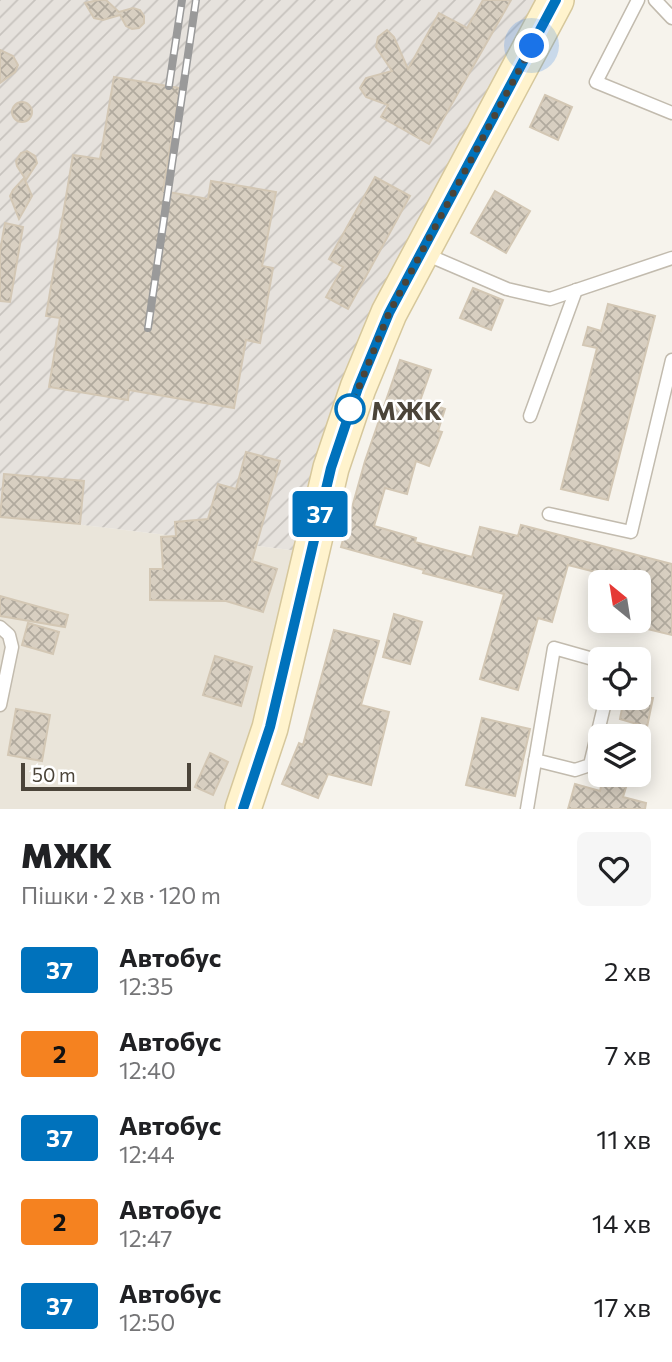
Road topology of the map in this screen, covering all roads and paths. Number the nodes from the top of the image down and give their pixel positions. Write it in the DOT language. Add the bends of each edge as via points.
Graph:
graph roads {
  1 [pos="556,0"];
  2 [pos="638,0"];
  3 [pos="655,0"];
  4 [pos="672,18"];
  5 [pos="672,113"];
  6 [pos="423,253"];
  7 [pos="672,258"];
  8 [pos="576,290"];
  9 [pos="672,360"];
  10 [pos="530,416"];
  11 [pos="549,514"];
  12 [pos="0,627"];
  13 [pos="588,658"];
  14 [pos="0,705"];
  15 [pos="603,710"];
  16 [pos="535,760"];
  17 [pos="243,809"];
  18 [pos="527,809"];
  1 -- 6 [label="main road"];
  2 -- 5 [label="lane" via="596,82"];
  3 -- 4 [label="lane"];
  6 -- 8 [label="lane" via="506,289 550,299"];
  6 -- 17 [label="main road" via="389,313 331,468 270,727"];
  7 -- 8 [label="lane"];
  8 -- 10 [label="lane"];
  9 -- 11 [label="lane" via="631,532"];
  12 -- 14 [label="lane" via="9,635 12,647"];
  13 -- 16 [label="lane" via="554,648"];
  15 -- 16 [label="lane" via="590,765 575,771"];
  16 -- 18 [label="lane"];
}
